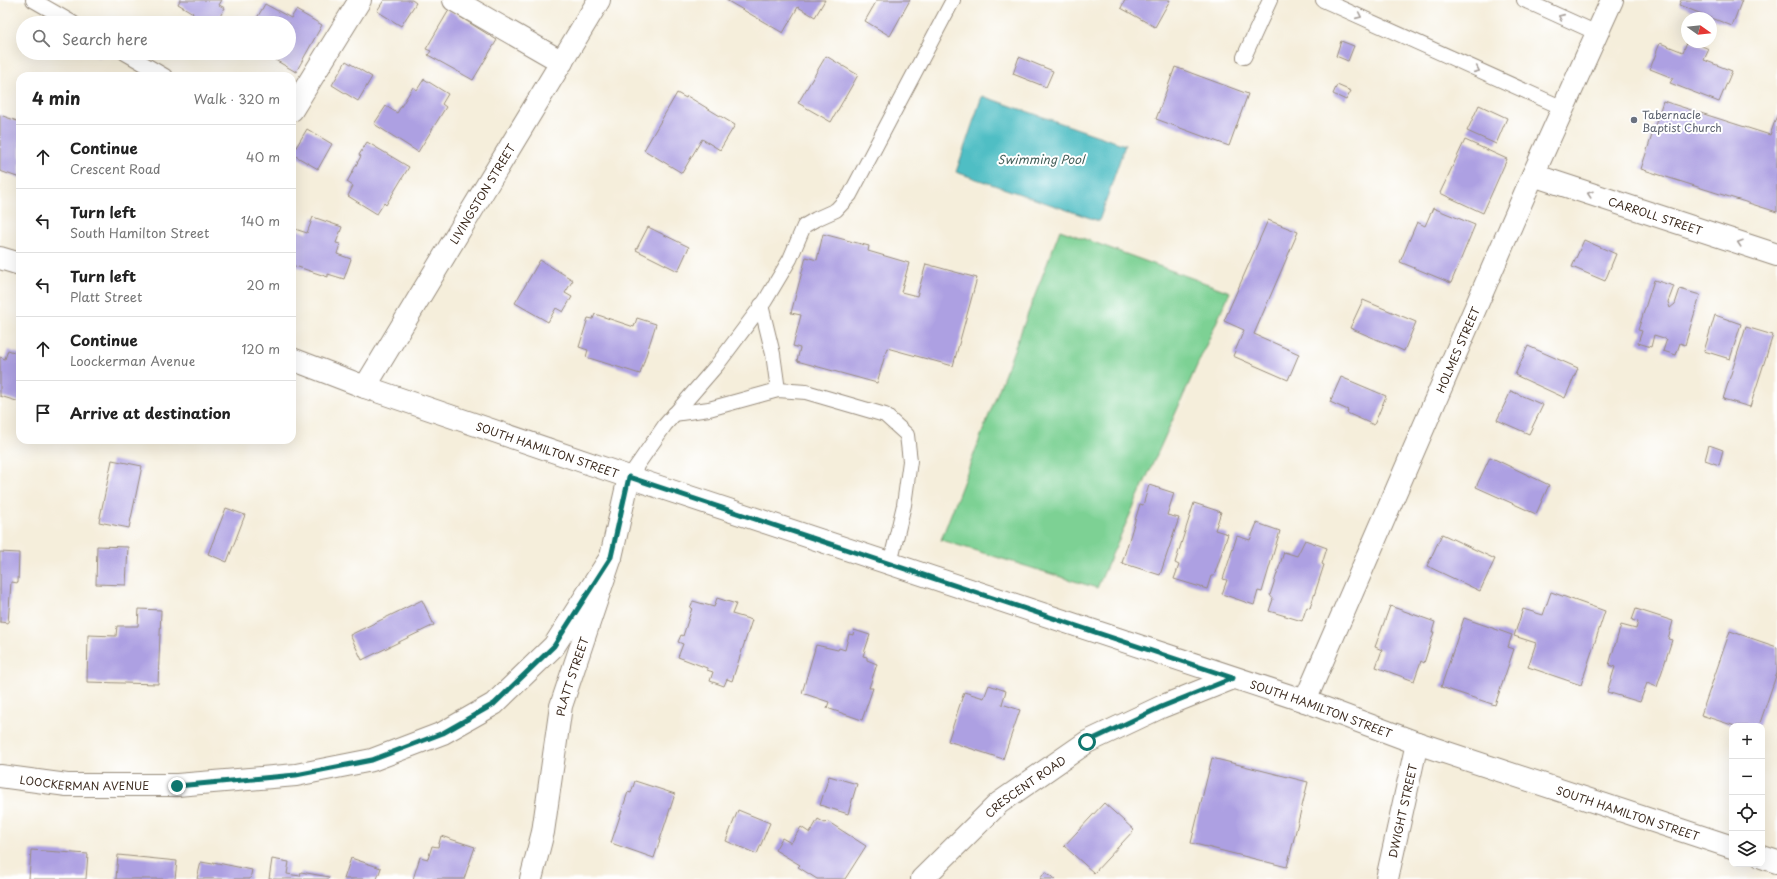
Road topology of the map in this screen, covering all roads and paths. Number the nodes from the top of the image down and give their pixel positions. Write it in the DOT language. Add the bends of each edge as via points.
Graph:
graph roads {
  1 [pos="33,0"];
  2 [pos="360,0"];
  3 [pos="454,0"];
  4 [pos="599,0"];
  5 [pos="954,0"];
  6 [pos="1270,0"];
  7 [pos="1323,0"];
  8 [pos="1524,0"];
  9 [pos="1612,0"];
  10 [pos="61,16"];
  11 [pos="1597,33"];
  12 [pos="1244,57"];
  13 [pos="137,60"];
  14 [pos="562,62"];
  15 [pos="158,72"];
  16 [pos="296,104"];
  17 [pos="1564,108"];
  18 [pos="1533,175"];
  19 [pos="1777,255"];
  20 [pos="0,258"];
  21 [pos="16,263"];
  22 [pos="762,305"];
  23 [pos="296,361"];
  24 [pos="365,387"];
  25 [pos="778,390"];
  26 [pos="674,414"];
  27 [pos="629,477"];
  28 [pos="611,557"];
  29 [pos="890,564"];
  30 [pos="1233,678"];
  31 [pos="1305,701"];
  32 [pos="1417,743"];
  33 [pos="0,776"];
  34 [pos="1729,846"];
  35 [pos="1765,858"];
  36 [pos="1777,862"];
  37 [pos="531,879"];
  38 [pos="922,879"];
  39 [pos="1387,879"];
  1 -- 10 [label="lane"];
  2 -- 16 [label="street"];
  3 -- 14 [label="street"];
  4 -- 14 [label="street, LIVINGSTON STREET"];
  5 -- 22 [label="lane" via="850,195 836,210 804,226 790,259"];
  6 -- 12 [label="lane"];
  7 -- 17 [label="lane, one-way"];
  11 -- 8 [label="lane, one-way"];
  9 -- 11 [label="street, HOLMES STREET"];
  11 -- 17 [label="street, HOLMES STREET"];
  13 -- 15 [label="lane"];
  14 -- 24 [label="street, LIVINGSTON STREET"];
  17 -- 18 [label="street, HOLMES STREET"];
  19 -- 18 [label="street, CARROLL STREET, one-way"];
  18 -- 31 [label="street, HOLMES STREET"];
  20 -- 21 [label="street"];
  22 -- 25 [label="lane"];
  22 -- 26 [label="lane" via="717,365"];
  23 -- 24 [label="street, SOUTH HAMILTON STREET"];
  24 -- 27 [label="street, SOUTH HAMILTON STREET"];
  25 -- 26 [label="lane" via="709,409"];
  25 -- 29 [label="lane" via="806,392 885,415 907,435 910,461 905,498"];
  26 -- 27 [label="lane"];
  27 -- 28 [label="street, PLATT STREET"];
  27 -- 29 [label="street, SOUTH HAMILTON STREET"];
  28 -- 33 [label="street, LOOCKERMAN AVENUE" via="554,646 494,704 443,733 372,760 296,775 177,786 66,785"];
  28 -- 37 [label="street, PLATT STREET" via="561,706 544,832"];
  29 -- 30 [label="street, SOUTH HAMILTON STREET"];
  30 -- 31 [label="street, SOUTH HAMILTON STREET"];
  30 -- 38 [label="street, CRESCENT ROAD" via="1161,707 1087,742 999,803"];
  31 -- 32 [label="street, SOUTH HAMILTON STREET"];
  32 -- 34 [label="street, SOUTH HAMILTON STREET"];
  32 -- 39 [label="street, DWIGHT STREET"];
  35 -- 36 [label="street"];
}
